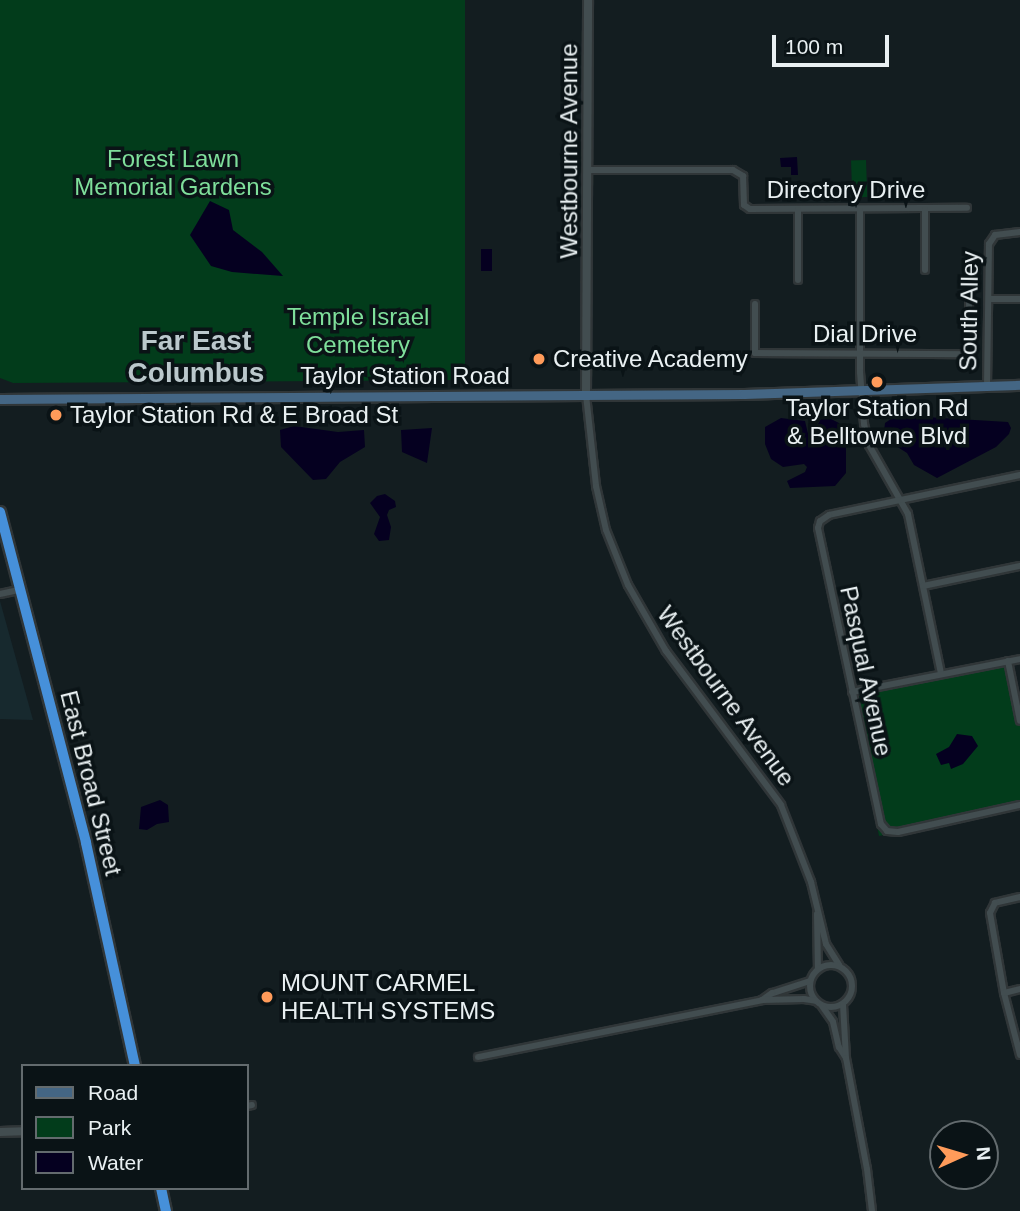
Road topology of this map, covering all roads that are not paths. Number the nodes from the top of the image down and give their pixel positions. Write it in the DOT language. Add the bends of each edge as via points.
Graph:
graph roads {
  1 [pos="588,0"];
  2 [pos="588,170"];
  3 [pos="967,208"];
  4 [pos="798,210"];
  5 [pos="860,211"];
  6 [pos="925,211"];
  7 [pos="1020,232"];
  8 [pos="925,270"];
  9 [pos="798,279"];
  10 [pos="989,299"];
  11 [pos="1020,299"];
  12 [pos="969,301"];
  13 [pos="755,304"];
  14 [pos="860,354"];
  15 [pos="1020,385"];
  16 [pos="987,386"];
  17 [pos="861,391"];
  18 [pos="586,395"];
  19 [pos="0,399"];
  20 [pos="1020,475"];
  21 [pos="902,499"];
  22 [pos="0,512"];
  23 [pos="1020,566"];
  24 [pos="923,586"];
  25 [pos="19,590"];
  26 [pos="0,594"];
  27 [pos="1020,659"];
  28 [pos="1008,661"];
  29 [pos="941,674"];
  30 [pos="852,692"];
  31 [pos="1020,721"];
  32 [pos="1020,805"];
  33 [pos="1020,897"];
  34 [pos="817,912"];
  35 [pos="839,965"];
  36 [pos="818,969"];
  37 [pos="810,981"];
  38 [pos="1020,989"];
  39 [pos="1004,993"];
  40 [pos="762,1000"];
  41 [pos="819,1004"];
  42 [pos="843,1004"];
  43 [pos="1020,1055"];
  44 [pos="478,1057"];
  45 [pos="846,1058"];
  46 [pos="135,1064"];
  47 [pos="21,1131"];
  48 [pos="0,1132"];
  49 [pos="161,1190"];
  50 [pos="166,1211"];
  51 [pos="872,1211"];
  1 -- 2 [label="street, Westbourne Avenue"];
  2 -- 4 [label="street, Directory Drive" via="733,170 743,176 747,208"];
  2 -- 18 [label="street, Westbourne Avenue"];
  3 -- 6 [label="street, Directory Drive"];
  4 -- 5 [label="street, Directory Drive"];
  4 -- 9 [label="street"];
  5 -- 6 [label="street, Directory Drive"];
  5 -- 14 [label="street"];
  6 -- 8 [label="street"];
  7 -- 10 [label="street, South Alley" via="991,238"];
  10 -- 11 [label="street"];
  10 -- 16 [label="street, South Alley"];
  12 -- 14 [label="street, Dial Drive" via="970,354"];
  13 -- 14 [label="street, Dial Drive" via="755,353"];
  14 -- 17 [label="street"];
  15 -- 16 [label="main road, Taylor Station Road"];
  16 -- 17 [label="main road, Taylor Station Road"];
  17 -- 18 [label="main road, Taylor Station Road"];
  17 -- 21 [label="street" via="869,445"];
  18 -- 19 [label="main road, Taylor Station Road"];
  18 -- 34 [label="street, Westbourne Avenue" via="596,486 606,530 628,585 666,651 781,805 811,882"];
  20 -- 21 [label="street"];
  21 -- 24 [label="street"];
  21 -- 30 [label="street, Pasqual Avenue" via="820,521 819,539"];
  22 -- 25 [label="highway, East Broad Street"];
  23 -- 24 [label="street"];
  24 -- 29 [label="street"];
  25 -- 26 [label="street"];
  25 -- 46 [label="highway, East Broad Street" via="86,843"];
  27 -- 28 [label="street"];
  28 -- 29 [label="street"];
  28 -- 31 [label="street"];
  29 -- 30 [label="street"];
  30 -- 32 [label="street, Pasqual Avenue" via="877,816 884,828 898,832"];
  33 -- 39 [label="street" via="999,901 990,913"];
  34 -- 35 [label="street, Westbourne Avenue" via="826,944"];
  34 -- 36 [label="street, Westbourne Avenue"];
  35 -- 36 [label="street"];
  35 -- 42 [label="street" via="852,980 851,994"];
  36 -- 37 [label="street"];
  37 -- 40 [label="street"];
  37 -- 41 [label="street"];
  38 -- 39 [label="street"];
  39 -- 43 [label="street"];
  40 -- 41 [label="street" via="804,999"];
  40 -- 44 [label="street"];
  41 -- 42 [label="street"];
  41 -- 45 [label="street" via="833,1022"];
  42 -- 45 [label="street"];
  45 -- 51 [label="street"];
  47 -- 48 [label="street"];
  49 -- 50 [label="highway"];
}
